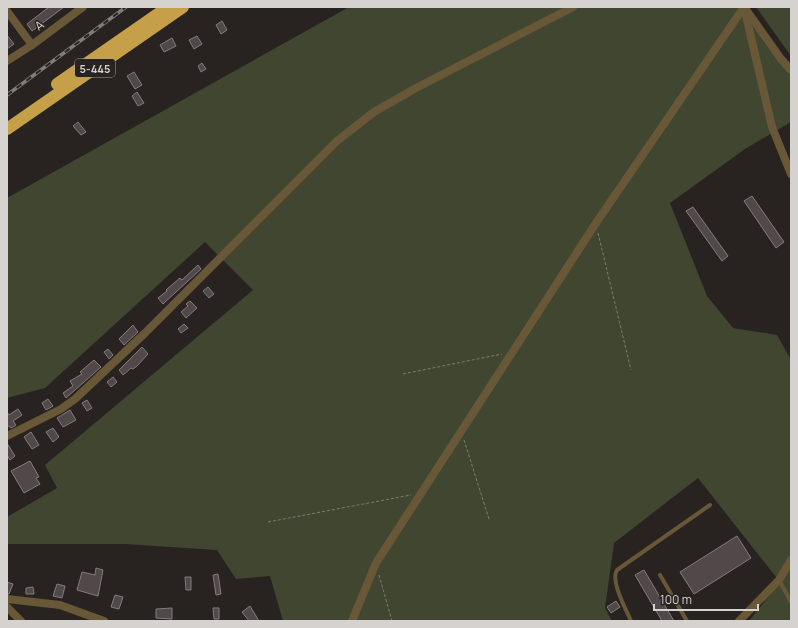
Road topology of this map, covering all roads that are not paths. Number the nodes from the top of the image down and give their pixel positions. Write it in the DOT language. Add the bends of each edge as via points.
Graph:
graph roads {
  1 [pos="83,7"];
  2 [pos="168,7"];
  3 [pos="183,7"];
  4 [pos="573,7"];
  5 [pos="744,7"];
  6 [pos="7,11"];
  7 [pos="32,46"];
  8 [pos="7,61"];
  9 [pos="791,70"];
  10 [pos="7,119"];
  11 [pos="7,129"];
  12 [pos="791,174"];
  13 [pos="7,436"];
  14 [pos="710,505"];
  15 [pos="791,560"];
  16 [pos="660,575"];
  17 [pos="780,580"];
  18 [pos="7,599"];
  19 [pos="791,602"];
  20 [pos="7,607"];
  21 [pos="21,621"];
  22 [pos="104,621"];
  23 [pos="352,621"];
  24 [pos="630,621"];
  25 [pos="687,621"];
  26 [pos="739,621"];
  1 -- 7 [label="street, A"];
  2 -- 10 [label="highway, 5-445"];
  3 -- 11 [label="highway, 5-445"];
  4 -- 13 [label="street" via="374,112 337,141 144,334 75,399"];
  5 -- 9 [label="street"];
  5 -- 12 [label="street" via="772,127"];
  5 -- 23 [label="street" via="596,223 376,563"];
  6 -- 7 [label="street"];
  7 -- 8 [label="street, A"];
  14 -- 24 [label="lane" via="617,570 615,583"];
  15 -- 17 [label="street"];
  16 -- 25 [label="lane"];
  17 -- 19 [label="lane"];
  17 -- 26 [label="street"];
  18 -- 22 [label="street" via="60,606"];
  20 -- 21 [label="street"];
}
